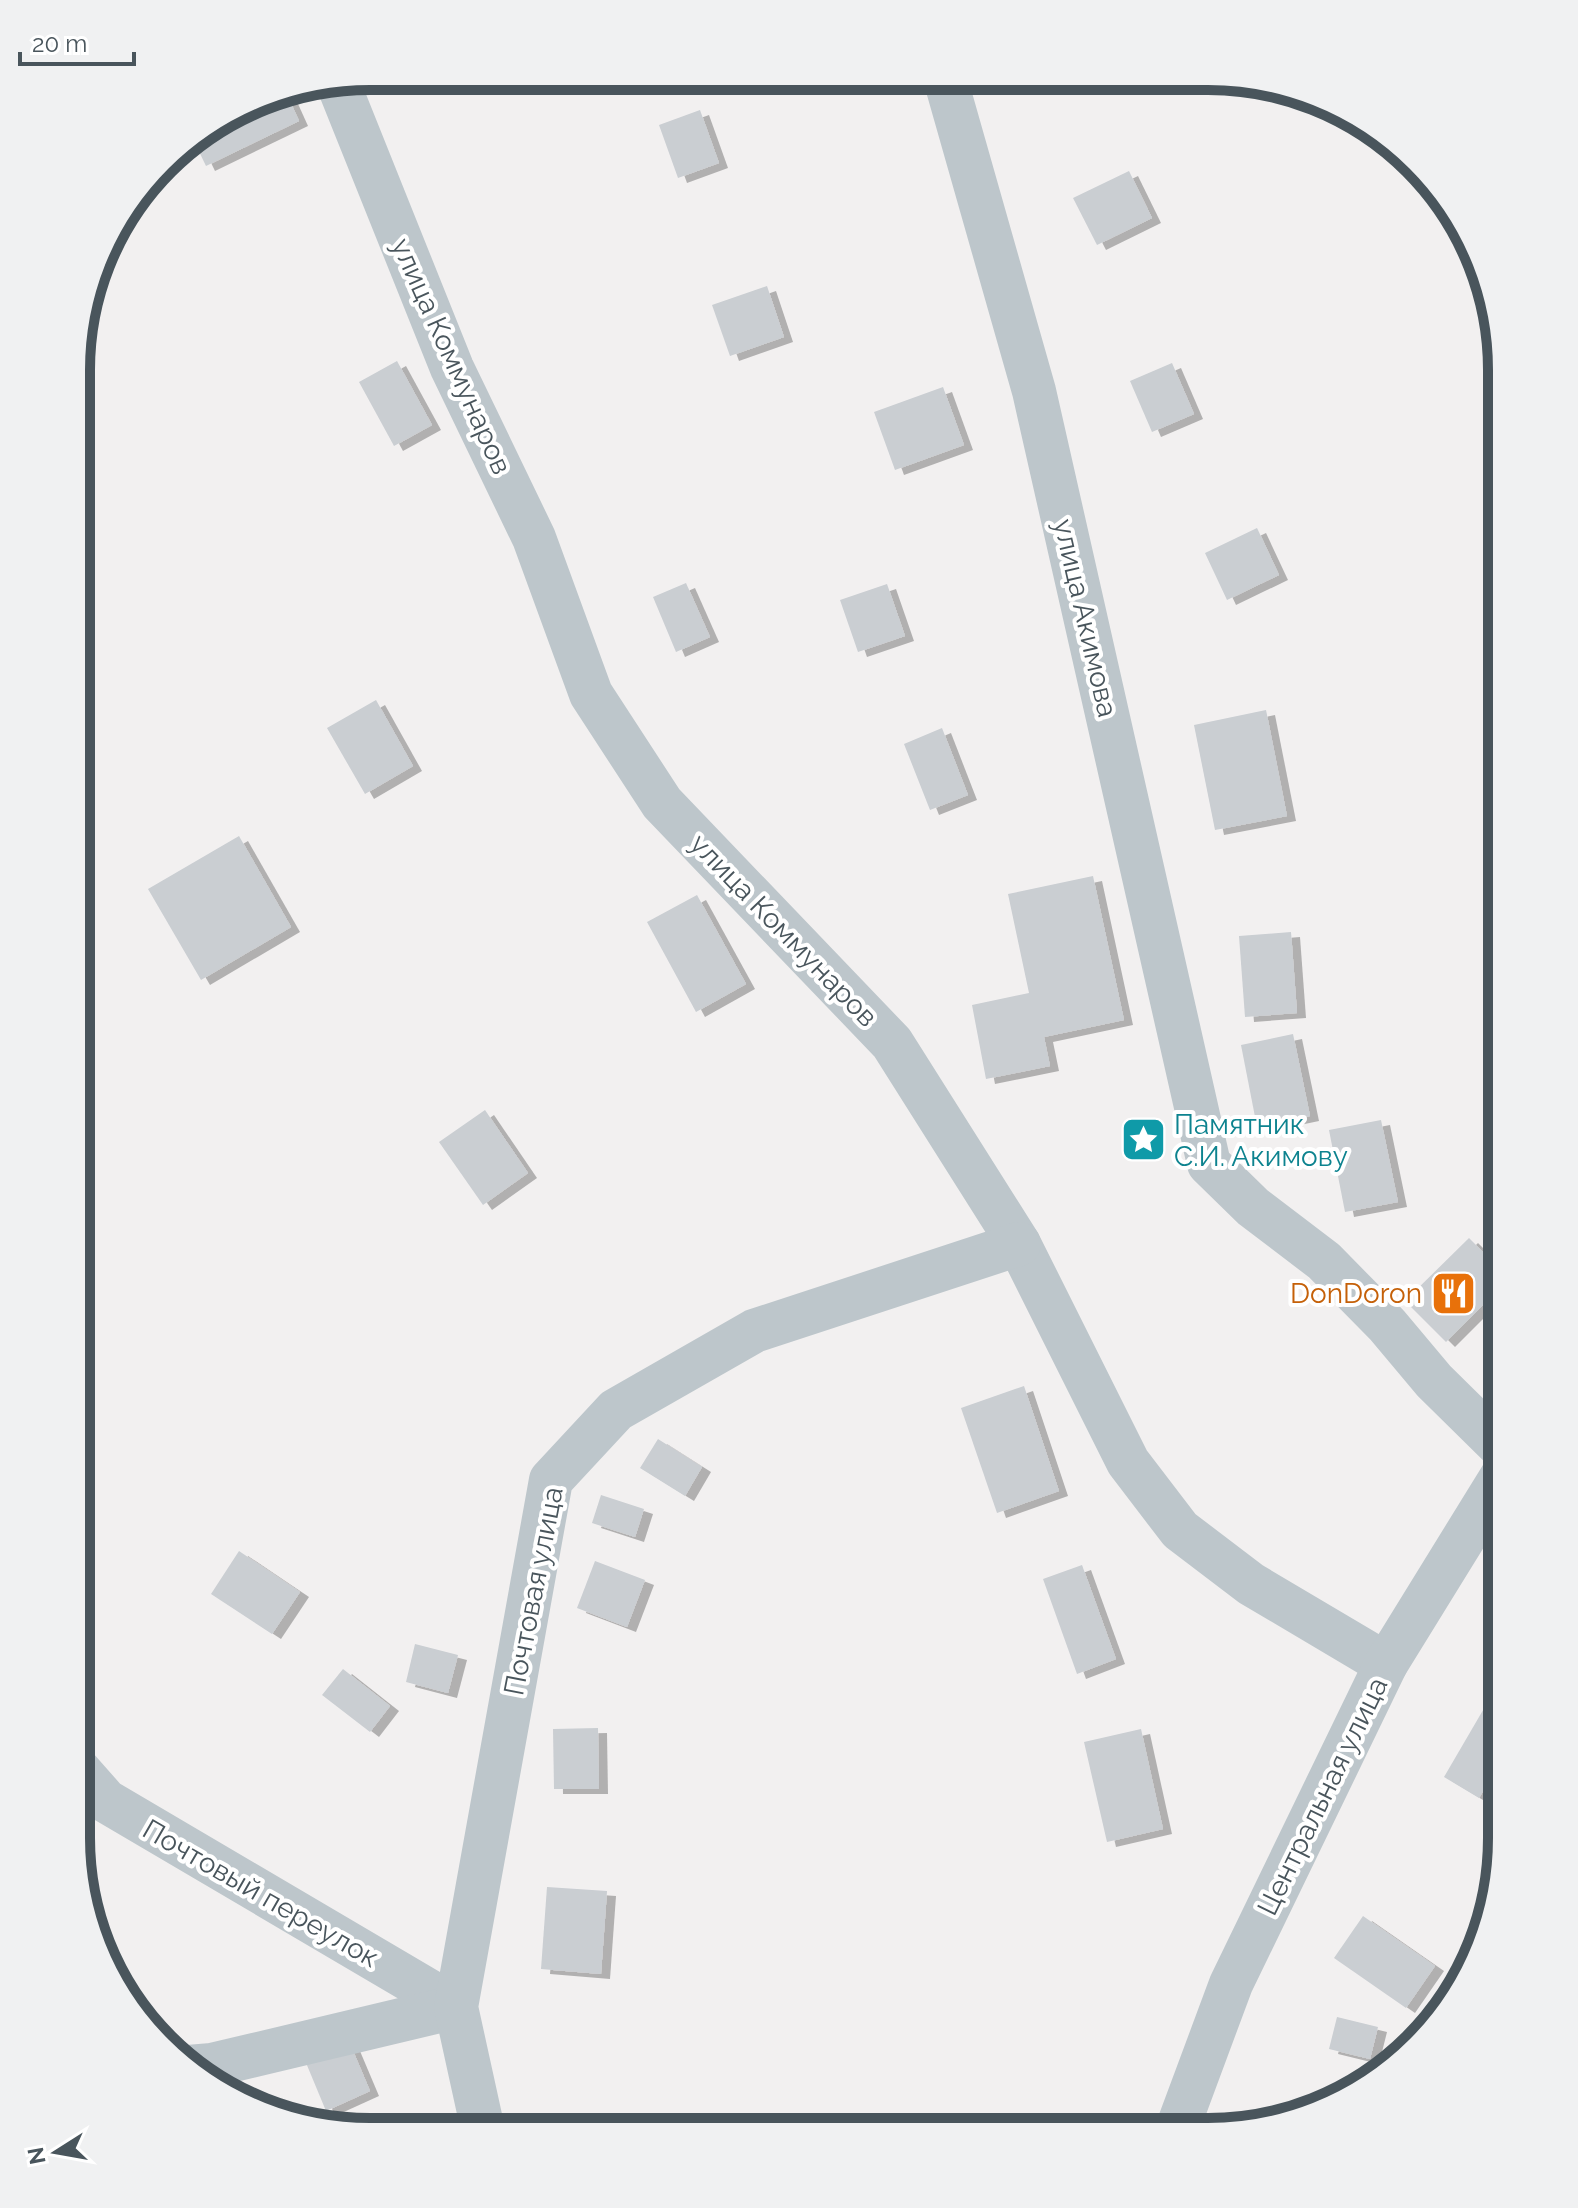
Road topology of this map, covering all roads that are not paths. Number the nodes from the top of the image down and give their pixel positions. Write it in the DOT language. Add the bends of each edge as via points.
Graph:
graph roads {
  1 [pos="948,90"];
  2 [pos="341,92"];
  3 [pos="1019,1244"];
  4 [pos="1487,1434"];
  5 [pos="1487,1499"];
  6 [pos="1386,1664"];
  7 [pos="90,1783"];
  8 [pos="456,2007"];
  9 [pos="207,2065"];
  10 [pos="480,2118"];
  11 [pos="1181,2118"];
  1 -- 4 [label="street, улица Акимова" via="1034,391 1209,1164 1253,1207 1324,1261"];
  2 -- 3 [label="street, улица Коммунаров" via="452,368 534,538 591,694 662,803 892,1043"];
  3 -- 6 [label="street, улица Коммунаров" via="1128,1462 1180,1530 1251,1584"];
  3 -- 8 [label="street, Почтовая улица" via="754,1331 616,1410 551,1480"];
  5 -- 6 [label="street, Центральная улица"];
  6 -- 11 [label="street, Центральная улица" via="1231,1984"];
  7 -- 8 [label="street, Почтовый переулок" via="106,1801"];
  8 -- 9 [label="street"];
  8 -- 10 [label="street, Почтовая улица"];
}
